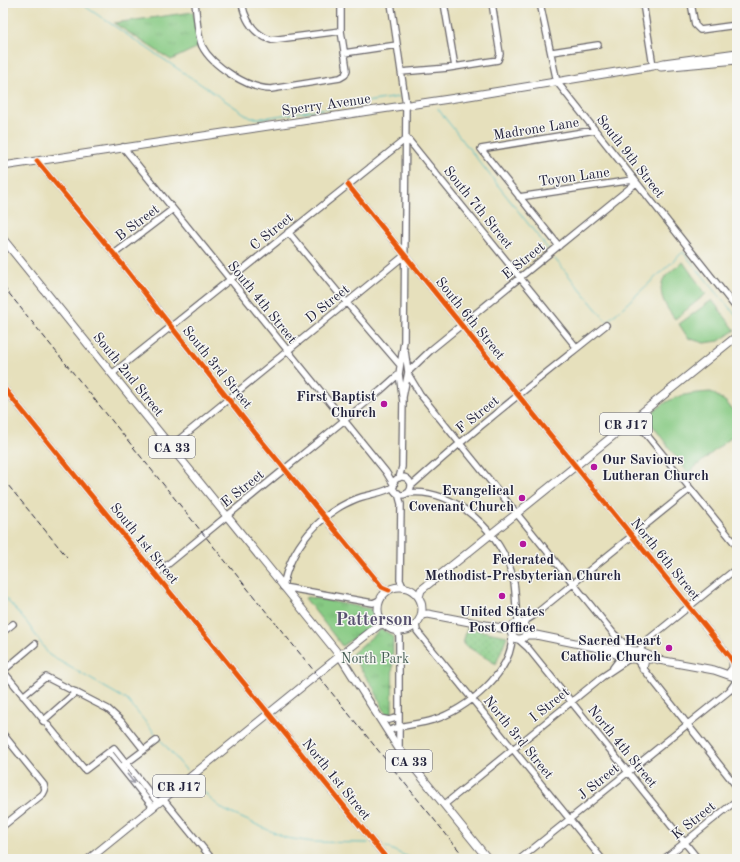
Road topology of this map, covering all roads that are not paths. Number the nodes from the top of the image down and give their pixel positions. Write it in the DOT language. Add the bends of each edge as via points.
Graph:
graph roads {
  1 [pos="195,3"];
  2 [pos="242,3"];
  3 [pos="341,3"];
  4 [pos="392,3"];
  5 [pos="444,3"];
  6 [pos="492,3"];
  7 [pos="540,3"];
  8 [pos="642,3"];
  9 [pos="691,3"];
  10 [pos="737,25"];
  11 [pos="340,30"];
  12 [pos="397,45"];
  13 [pos="598,45"];
  14 [pos="552,52"];
  15 [pos="344,53"];
  16 [pos="737,53"];
  17 [pos="737,60"];
  18 [pos="653,66"];
  19 [pos="455,67"];
  20 [pos="402,72"];
  21 [pos="557,82"];
  22 [pos="406,105"];
  23 [pos="595,130"];
  24 [pos="407,138"];
  25 [pos="123,147"];
  26 [pos="37,161"];
  27 [pos="3,166"];
  28 [pos="635,181"];
  29 [pos="348,185"];
  30 [pos="519,197"];
  31 [pos="173,209"];
  32 [pos="288,232"];
  33 [pos="3,239"];
  34 [pos="559,246"];
  35 [pos="114,254"];
  36 [pos="405,255"];
  37 [pos="520,278"];
  38 [pos="230,279"];
  39 [pos="346,302"];
  40 [pos="737,309"];
  41 [pos="462,325"];
  42 [pos="606,325"];
  43 [pos="171,327"];
  44 [pos="737,336"];
  45 [pos="404,341"];
  46 [pos="576,348"];
  47 [pos="287,350"];
  48 [pos="386,350"];
  49 [pos="403,351"];
  50 [pos="425,355"];
  51 [pos="395,359"];
  52 [pos="401,364"];
  53 [pos="407,364"];
  54 [pos="113,373"];
  55 [pos="399,373"];
  56 [pos="408,373"];
  57 [pos="403,381"];
  58 [pos="3,387"];
  59 [pos="411,387"];
  60 [pos="380,391"];
  61 [pos="420,394"];
  62 [pos="518,396"];
  63 [pos="228,398"];
  64 [pos="403,400"];
  65 [pos="633,418"];
  66 [pos="344,421"];
  67 [pos="460,443"];
  68 [pos="171,446"];
  69 [pos="575,466"];
  70 [pos="286,468"];
  71 [pos="420,476"];
  72 [pos="400,486"];
  73 [pos="411,486"];
  74 [pos="690,489"];
  75 [pos="422,493"];
  76 [pos="516,513"];
  77 [pos="227,515"];
  78 [pos="325,517"];
  79 [pos="491,534"];
  80 [pos="632,536"];
  81 [pos="737,546"];
  82 [pos="737,568"];
  83 [pos="156,574"];
  84 [pos="573,583"];
  85 [pos="400,585"];
  86 [pos="283,587"];
  87 [pos="383,593"];
  88 [pos="418,593"];
  89 [pos="375,606"];
  90 [pos="689,607"];
  91 [pos="424,612"];
  92 [pos="381,623"];
  93 [pos="13,624"];
  94 [pos="415,627"];
  95 [pos="518,631"];
  96 [pos="3,632"];
  97 [pos="399,632"];
  98 [pos="614,634"];
  99 [pos="618,641"];
  100 [pos="35,644"];
  101 [pos="598,648"];
  102 [pos="614,649"];
  103 [pos="632,654"];
  104 [pos="340,656"];
  105 [pos="736,665"];
  106 [pos="644,670"];
  107 [pos="714,670"];
  108 [pos="3,671"];
  109 [pos="733,672"];
  110 [pos="737,679"];
  111 [pos="737,686"];
  112 [pos="729,690"];
  113 [pos="76,692"];
  114 [pos="23,696"];
  115 [pos="473,700"];
  116 [pos="571,701"];
  117 [pos="269,713"];
  118 [pos="399,717"];
  119 [pos="380,718"];
  120 [pos="43,721"];
  121 [pos="687,724"];
  122 [pos="399,727"];
  123 [pos="388,731"];
  124 [pos="3,734"];
  125 [pos="156,741"];
  126 [pos="399,749"];
  127 [pos="513,749"];
  128 [pos="144,750"];
  129 [pos="124,765"];
  130 [pos="628,772"];
  131 [pos="737,787"];
  132 [pos="737,800"];
  133 [pos="158,803"];
  134 [pos="445,804"];
  135 [pos="570,819"];
  136 [pos="3,826"];
  137 [pos="685,842"];
  138 [pos="89,859"];
  139 [pos="212,859"];
  140 [pos="387,859"];
  141 [pos="488,859"];
  142 [pos="520,859"];
  143 [pos="602,859"];
  144 [pos="664,859"];
  145 [pos="698,859"];
  1 -- 15 [label="street" via="199,34 205,51 215,63 253,87 271,89 340,78 347,70"];
  2 -- 11 [label="street" via="254,29 264,37 276,40"];
  3 -- 11 [label="street"];
  4 -- 12 [label="street"];
  5 -- 19 [label="street"];
  6 -- 19 [label="street" via="499,58 495,61"];
  7 -- 14 [label="street, South 9th Street"];
  8 -- 18 [label="street"];
  9 -- 10 [label="street" via="698,29"];
  11 -- 15 [label="street"];
  12 -- 15 [label="street"];
  12 -- 20 [label="street"];
  13 -- 14 [label="street"];
  14 -- 21 [label="street, South 9th Street"];
  16 -- 18 [label="main road, Sperry Avenue"];
  17 -- 18 [label="main road, Sperry Avenue" via="664,68"];
  18 -- 21 [label="main road, Sperry Avenue"];
  19 -- 20 [label="street"];
  20 -- 22 [label="street"];
  21 -- 22 [label="main road, Sperry Avenue"];
  21 -- 23 [label="street, South 9th Street"];
  22 -- 24 [label="street"];
  22 -- 25 [label="main road, Sperry Avenue"];
  23 -- 28 [label="street, South 9th Street"];
  23 -- 30 [label="street, Madrone Lane" via="481,149"];
  24 -- 29 [label="street, C Street"];
  24 -- 36 [label="street"];
  24 -- 37 [label="street, South 7th Street"];
  25 -- 26 [label="main road, Sperry Avenue"];
  25 -- 31 [label="street, South 4th Street"];
  26 -- 27 [label="main road, Sperry Avenue"];
  26 -- 35 [label="street, South 3rd Street"];
  28 -- 30 [label="street, Toyon Lane"];
  28 -- 34 [label="street, E Street"];
  28 -- 40 [label="street, South 9th Street"];
  29 -- 32 [label="street, C Street"];
  29 -- 36 [label="street, South 6th Street"];
  30 -- 34 [label="street"];
  31 -- 35 [label="street, B Street"];
  31 -- 38 [label="street, South 4th Street"];
  32 -- 38 [label="street, C Street"];
  32 -- 39 [label="street"];
  33 -- 54 [label="main road, South 2nd Street / CA 33"];
  34 -- 37 [label="street, E Street"];
  35 -- 43 [label="street, South 3rd Street"];
  36 -- 39 [label="street, D Street"];
  36 -- 41 [label="street, South 6th Street"];
  36 -- 45 [label="street"];
  37 -- 41 [label="street, E Street"];
  37 -- 46 [label="street, South 7th Street"];
  38 -- 43 [label="street, C Street"];
  38 -- 47 [label="street, South 4th Street"];
  39 -- 47 [label="street, D Street"];
  39 -- 48 [label="street"];
  41 -- 50 [label="street, E Street"];
  41 -- 62 [label="street, South 6th Street"];
  42 -- 46 [label="street, F Street"];
  43 -- 54 [label="street, C Street"];
  43 -- 63 [label="street, South 3rd Street"];
  44 -- 65 [label="main road, CR J17"];
  45 -- 49 [label="street"];
  45 -- 53 [label="street"];
  46 -- 62 [label="street, F Street"];
  47 -- 63 [label="street, D Street"];
  47 -- 66 [label="street, South 4th Street"];
  48 -- 51 [label="street"];
  48 -- 55 [label="street"];
  49 -- 51 [label="street" via="400,357"];
  49 -- 52 [label="street"];
  50 -- 53 [label="street, E Street"];
  50 -- 56 [label="street, E Street"];
  51 -- 52 [label="street"];
  52 -- 53 [label="street"];
  52 -- 55 [label="street"];
  53 -- 56 [label="street"];
  54 -- 68 [label="main road, South 2nd Street / CA 33"];
  55 -- 57 [label="street"];
  55 -- 60 [label="street, E Street"];
  56 -- 57 [label="street"];
  56 -- 61 [label="street"];
  57 -- 59 [label="street"];
  57 -- 60 [label="street, E Street"];
  57 -- 64 [label="street"];
  58 -- 83 [label="street, South 1st Street"];
  59 -- 61 [label="street"];
  59 -- 64 [label="street" via="407,389"];
  60 -- 66 [label="street, E Street"];
  61 -- 67 [label="street"];
  62 -- 67 [label="street, F Street"];
  62 -- 69 [label="street, South 6th Street"];
  63 -- 68 [label="street, D Street"];
  63 -- 70 [label="street, South 3rd Street"];
  64 -- 72 [label="street"];
  65 -- 69 [label="main road, CR J17"];
  65 -- 74 [label="street"];
  66 -- 70 [label="street, E Street"];
  66 -- 72 [label="street, South 4th Street"];
  67 -- 71 [label="street, F Street"];
  67 -- 76 [label="street"];
  68 -- 77 [label="main road, South 2nd Street / CA 33"];
  69 -- 76 [label="main road, CR J17"];
  69 -- 80 [label="street, North 6th Street"];
  70 -- 77 [label="street, E Street"];
  70 -- 78 [label="street, South 3rd Street"];
  71 -- 72 [label="street, F Street"];
  71 -- 73 [label="street, F Street"];
  72 -- 73 [label="street"];
  72 -- 75 [label="street"];
  72 -- 78 [label="street" via="353,500"];
  72 -- 85 [label="street"];
  73 -- 75 [label="street"];
  74 -- 80 [label="street"];
  74 -- 81 [label="street"];
  75 -- 79 [label="street" via="460,507 478,520"];
  76 -- 79 [label="main road, CR J17"];
  76 -- 84 [label="street"];
  77 -- 83 [label="street, E Street"];
  77 -- 86 [label="main road, South 2nd Street / CA 33"];
  78 -- 86 [label="street" via="299,547 285,576"];
  78 -- 87 [label="street, South 3rd Street"];
  79 -- 88 [label="main road, CR J17"];
  79 -- 95 [label="street" via="511,569 516,593"];
  80 -- 84 [label="street"];
  80 -- 90 [label="street, North 6th Street"];
  82 -- 90 [label="street, I Street"];
  83 -- 117 [label="street, South 1st Street"];
  84 -- 95 [label="street"];
  84 -- 98 [label="street"];
  85 -- 87 [label="main road"];
  85 -- 88 [label="main road"];
  86 -- 89 [label="street"];
  86 -- 104 [label="main road, South 2nd Street / CA 33"];
  87 -- 89 [label="main road"];
  88 -- 91 [label="main road"];
  89 -- 92 [label="main road"];
  90 -- 103 [label="street, I Street"];
  90 -- 105 [label="street, North 6th Street"];
  91 -- 94 [label="main road"];
  91 -- 95 [label="main road"];
  92 -- 97 [label="main road"];
  92 -- 104 [label="main road, CR J17"];
  93 -- 96 [label="street"];
  94 -- 97 [label="main road"];
  94 -- 115 [label="street, North 3rd Street"];
  95 -- 101 [label="main road"];
  95 -- 115 [label="street" via="496,676"];
  95 -- 116 [label="street, North 4th Street" via="528,648"];
  97 -- 118 [label="street"];
  98 -- 99 [label="street"];
  98 -- 103 [label="street" via="621,638"];
  99 -- 102 [label="main road"];
  99 -- 103 [label="street"];
  100 -- 108 [label="street"];
  101 -- 102 [label="main road"];
  101 -- 103 [label="main road"];
  102 -- 103 [label="main road"];
  103 -- 106 [label="main road"];
  103 -- 106 [label="street"];
  103 -- 107 [label="main road"];
  103 -- 116 [label="street, I Street"];
  104 -- 117 [label="main road, CR J17"];
  104 -- 119 [label="main road, CA 33"];
  105 -- 109 [label="main road"];
  106 -- 121 [label="street"];
  107 -- 109 [label="main road"];
  107 -- 110 [label="main road"];
  108 -- 114 [label="street"];
  110 -- 112 [label="street, J Street"];
  111 -- 112 [label="street, J Street"];
  112 -- 121 [label="street, J Street"];
  113 -- 114 [label="street" via="46,677"];
  113 -- 120 [label="street"];
  113 -- 128 [label="street" via="108,709 121,720"];
  114 -- 120 [label="street"];
  115 -- 122 [label="street" via="440,718"];
  115 -- 127 [label="street, North 3rd Street"];
  116 -- 127 [label="street, I Street"];
  116 -- 130 [label="street, North 4th Street"];
  117 -- 133 [label="main road, CR J17"];
  117 -- 140 [label="street, North 1st Street"];
  118 -- 119 [label="street" via="389,720"];
  118 -- 122 [label="street"];
  119 -- 123 [label="main road, CA 33"];
  120 -- 129 [label="street" via="85,770 112,750"];
  121 -- 130 [label="street, J Street"];
  121 -- 131 [label="street"];
  122 -- 123 [label="street"];
  122 -- 126 [label="street"];
  123 -- 126 [label="main road, CA 33"];
  124 -- 136 [label="street" via="44,785 45,790"];
  125 -- 128 [label="street"];
  126 -- 134 [label="main road, CA 33"];
  127 -- 134 [label="street, I Street"];
  127 -- 135 [label="street, North 3rd Street"];
  128 -- 129 [label="street"];
  129 -- 133 [label="street"];
  130 -- 135 [label="street, J Street"];
  130 -- 137 [label="street, North 4th Street"];
  132 -- 137 [label="street, K Street"];
  133 -- 138 [label="main road, CR J17"];
  133 -- 139 [label="street"];
  134 -- 141 [label="main road, CA 33"];
  135 -- 142 [label="street, J Street"];
  135 -- 143 [label="street, North 3rd Street"];
  137 -- 144 [label="street, K Street"];
  137 -- 145 [label="street, North 4th Street"];
}
